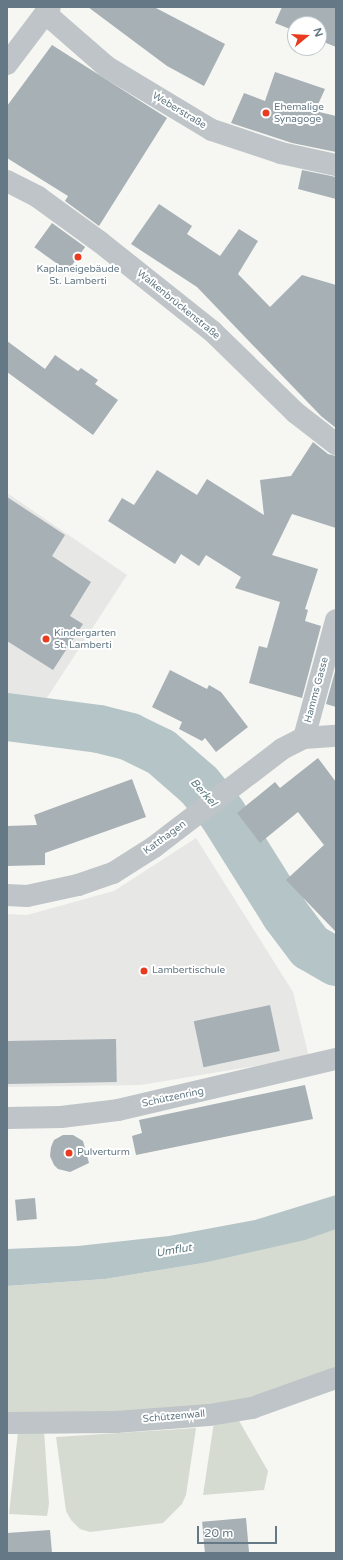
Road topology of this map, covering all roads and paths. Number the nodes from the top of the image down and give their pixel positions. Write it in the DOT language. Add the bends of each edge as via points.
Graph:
graph roads {
  1 [pos="48,10"];
  2 [pos="7,64"];
  3 [pos="336,165"];
  4 [pos="7,181"];
  5 [pos="336,444"];
  6 [pos="336,620"];
  7 [pos="336,736"];
  8 [pos="304,738"];
  9 [pos="7,895"];
  10 [pos="336,1059"];
  11 [pos="7,1118"];
  12 [pos="336,1378"];
  13 [pos="7,1423"];
  1 -- 2 [label="street"];
  1 -- 3 [label="street, Weberstraße" via="107,67 212,130 281,153"];
  4 -- 5 [label="street, Walkenbrückenstraße" via="38,197 214,332 296,413"];
  6 -- 8 [label="street, Hamms Gasse"];
  7 -- 8 [label="street"];
  8 -- 9 [label="street, Katthagen" via="282,749 154,848 113,873 27,896"];
  10 -- 11 [label="street, Schützenring" via="118,1110 61,1117"];
  12 -- 13 [label="street, Schützenwall" via="252,1408 209,1414 116,1422"];
}
